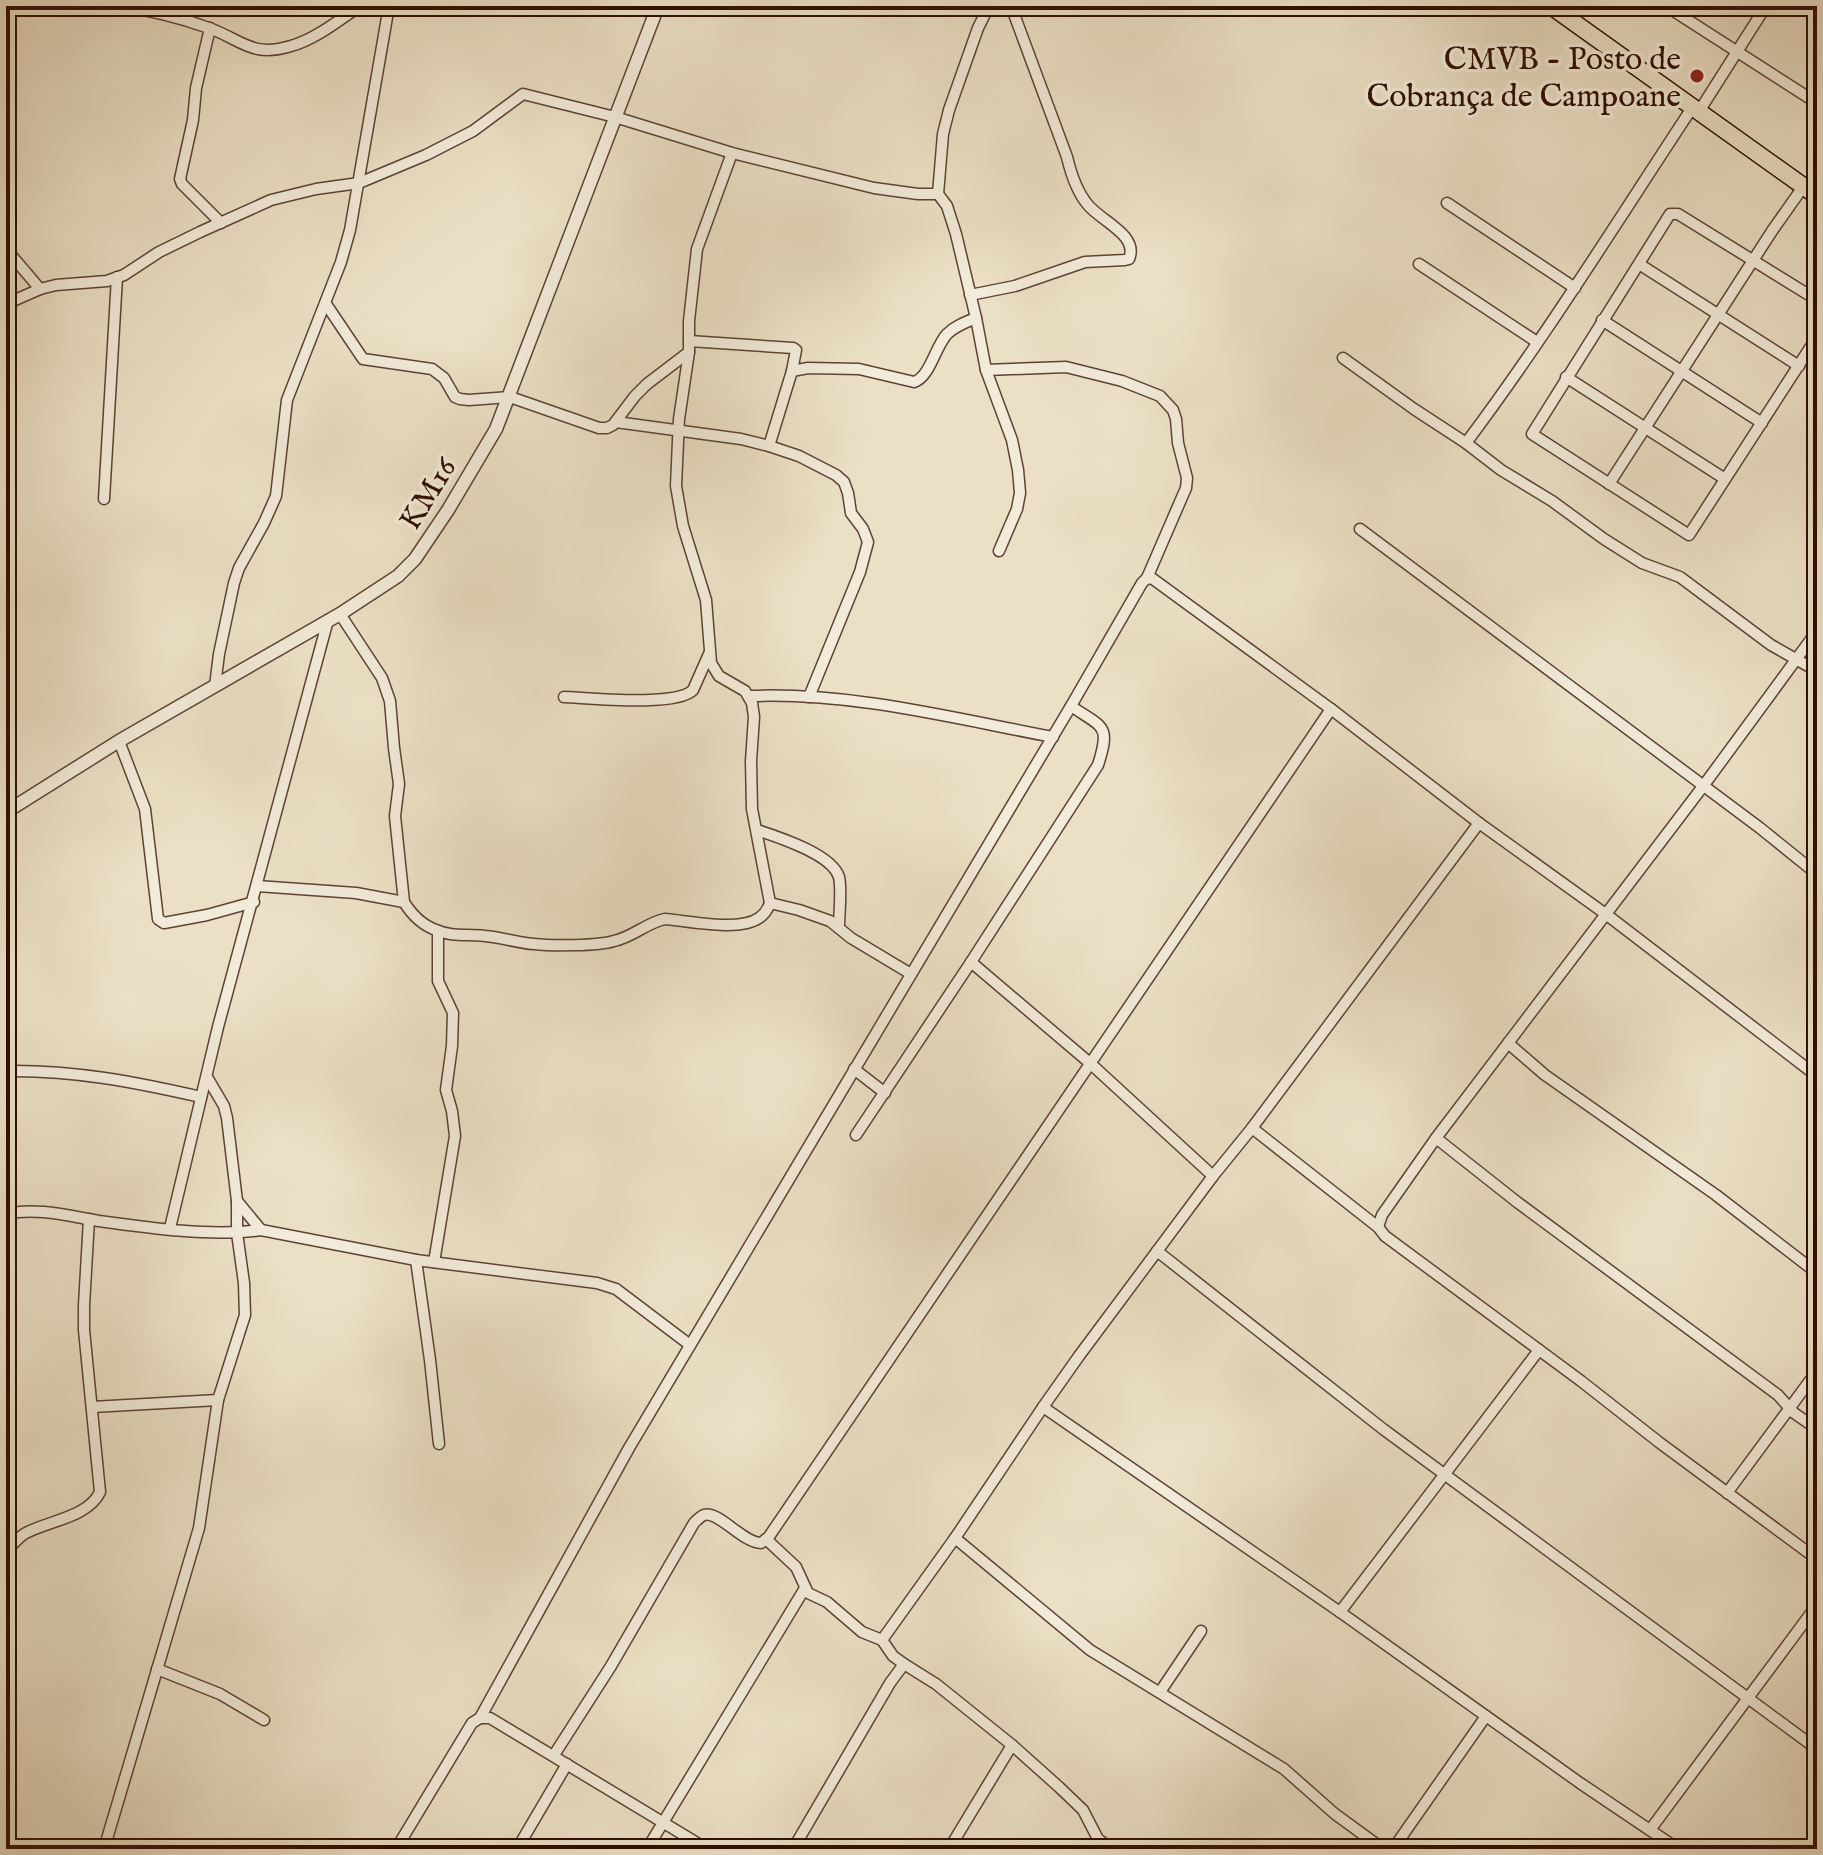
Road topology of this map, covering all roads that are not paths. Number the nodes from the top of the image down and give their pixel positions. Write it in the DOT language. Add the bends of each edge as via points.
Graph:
graph roads {
  1 [pos="119,6"];
  2 [pos="360,6"];
  3 [pos="389,6"];
  4 [pos="658,6"];
  5 [pos="991,6"];
  6 [pos="1011,6"];
  7 [pos="1551,6"];
  8 [pos="1666,6"];
  9 [pos="1763,7"];
  10 [pos="210,28"];
  11 [pos="1737,51"];
  12 [pos="1817,103"];
  13 [pos="1695,111"];
  14 [pos="615,117"];
  15 [pos="732,153"];
  16 [pos="359,183"];
  17 [pos="1810,192"];
  18 [pos="938,194"];
  19 [pos="1447,203"];
  20 [pos="221,223"];
  21 [pos="6,249"];
  22 [pos="1753,261"];
  23 [pos="1419,264"];
  24 [pos="1639,264"];
  25 [pos="117,277"];
  26 [pos="1575,288"];
  27 [pos="40,289"];
  28 [pos="970,295"];
  29 [pos="1817,300"];
  30 [pos="6,304"];
  31 [pos="326,304"];
  32 [pos="1719,315"];
  33 [pos="976,318"];
  34 [pos="1602,320"];
  35 [pos="1817,337"];
  36 [pos="1537,342"];
  37 [pos="689,346"];
  38 [pos="1343,358"];
  39 [pos="1799,366"];
  40 [pos="986,370"];
  41 [pos="792,371"];
  42 [pos="1682,371"];
  43 [pos="1566,377"];
  44 [pos="510,397"];
  45 [pos="616,422"];
  46 [pos="1762,423"];
  47 [pos="1645,428"];
  48 [pos="678,431"];
  49 [pos="1466,443"];
  50 [pos="769,446"];
  51 [pos="1725,479"];
  52 [pos="1609,484"];
  53 [pos="104,499"];
  54 [pos="1360,529"];
  55 [pos="999,551"];
  56 [pos="1147,578"];
  57 [pos="334,617"];
  58 [pos="1817,631"];
  59 [pos="710,652"];
  60 [pos="1796,659"];
  61 [pos="1817,671"];
  62 [pos="215,686"];
  63 [pos="750,696"];
  64 [pos="564,697"];
  65 [pos="809,697"];
  66 [pos="1071,706"];
  67 [pos="1331,709"];
  68 [pos="1053,737"];
  69 [pos="119,741"];
  70 [pos="1704,785"];
  71 [pos="8,808"];
  72 [pos="1479,823"];
  73 [pos="757,830"];
  74 [pos="1817,874"];
  75 [pos="257,886"];
  76 [pos="254,902"];
  77 [pos="404,902"];
  78 [pos="770,903"];
  79 [pos="1607,915"];
  80 [pos="839,928"];
  81 [pos="438,931"];
  82 [pos="971,962"];
  83 [pos="911,974"];
  84 [pos="1508,1043"];
  85 [pos="1091,1064"];
  86 [pos="854,1069"];
  87 [pos="6,1071"];
  88 [pos="1817,1076"];
  89 [pos="207,1077"];
  90 [pos="885,1093"];
  91 [pos="201,1097"];
  92 [pos="1252,1128"];
  93 [pos="856,1135"];
  94 [pos="1436,1138"];
  95 [pos="1213,1176"];
  96 [pos="237,1201"];
  97 [pos="6,1214"];
  98 [pos="89,1219"];
  99 [pos="1378,1227"];
  100 [pos="170,1228"];
  101 [pos="261,1230"];
  102 [pos="237,1233"];
  103 [pos="1157,1251"];
  104 [pos="416,1260"];
  105 [pos="434,1262"];
  106 [pos="1817,1273"];
  107 [pos="690,1345"];
  108 [pos="1539,1350"];
  109 [pos="1817,1371"];
  110 [pos="218,1400"];
  111 [pos="92,1407"];
  112 [pos="1043,1407"];
  113 [pos="1789,1407"];
  114 [pos="1817,1429"];
  115 [pos="439,1444"];
  116 [pos="1445,1474"];
  117 [pos="1727,1493"];
  118 [pos="955,1538"];
  119 [pos="766,1539"];
  120 [pos="7,1550"];
  121 [pos="1817,1559"];
  122 [pos="805,1588"];
  123 [pos="1817,1605"];
  124 [pos="1340,1612"];
  125 [pos="1201,1631"];
  126 [pos="882,1640"];
  127 [pos="904,1664"];
  128 [pos="157,1669"];
  129 [pos="1160,1692"];
  130 [pos="1748,1698"];
  131 [pos="1486,1716"];
  132 [pos="480,1718"];
  133 [pos="264,1720"];
  134 [pos="1012,1745"];
  135 [pos="1817,1749"];
  136 [pos="554,1755"];
  137 [pos="567,1764"];
  138 [pos="663,1822"];
  139 [pos="1650,1830"];
  140 [pos="1098,1839"];
  141 [pos="104,1849"];
  142 [pos="396,1849"];
  143 [pos="517,1849"];
  144 [pos="647,1849"];
  145 [pos="707,1849"];
  146 [pos="793,1849"];
  147 [pos="949,1849"];
  148 [pos="1092,1849"];
  149 [pos="1112,1849"];
  150 [pos="1383,1849"];
  151 [pos="1393,1849"];
  152 [pos="1678,1849"];
  1 -- 10 [label="street"];
  2 -- 10 [label="street" via="290,47 246,47"];
  3 -- 16 [label="street"];
  4 -- 14 [label="street, KM16"];
  5 -- 18 [label="street" via="949,110"];
  6 -- 28 [label="street" via="1072,176 1088,205 1121,232 1132,253 1129,259 1085,262"];
  7 -- 13 [label="main road"];
  8 -- 11 [label="street"];
  9 -- 11 [label="street"];
  10 -- 20 [label="street" via="180,179"];
  11 -- 12 [label="street"];
  11 -- 13 [label="street"];
  13 -- 17 [label="main road"];
  13 -- 26 [label="street"];
  14 -- 15 [label="street"];
  14 -- 16 [label="street" via="523,94 473,131"];
  14 -- 44 [label="street, KM16"];
  15 -- 18 [label="street" via="874,188"];
  15 -- 37 [label="street" via="697,249"];
  16 -- 20 [label="street" via="288,195"];
  16 -- 31 [label="street"];
  17 -- 22 [label="street"];
  18 -- 28 [label="street" via="956,234"];
  19 -- 26 [label="street"];
  20 -- 25 [label="street"];
  21 -- 27 [label="street"];
  22 -- 24 [label="street" via="1674,213"];
  22 -- 29 [label="street"];
  22 -- 32 [label="street"];
  23 -- 36 [label="street"];
  24 -- 32 [label="street"];
  24 -- 34 [label="street"];
  25 -- 27 [label="street"];
  25 -- 53 [label="street"];
  26 -- 36 [label="street"];
  27 -- 30 [label="street"];
  28 -- 33 [label="street"];
  31 -- 44 [label="street" via="363,359 432,369 460,399"];
  31 -- 62 [label="street" via="287,400 276,496 234,583"];
  32 -- 39 [label="street"];
  32 -- 42 [label="street"];
  33 -- 40 [label="street"];
  33 -- 41 [label="street" via="949,332 918,381 859,369"];
  34 -- 42 [label="street"];
  34 -- 43 [label="street"];
  35 -- 39 [label="street"];
  36 -- 49 [label="street"];
  37 -- 41 [label="street" via="793,348"];
  37 -- 45 [label="street" via="635,396"];
  37 -- 48 [label="street"];
  38 -- 49 [label="street"];
  39 -- 46 [label="street"];
  40 -- 55 [label="street" via="1012,440 1020,493"];
  40 -- 56 [label="street" via="1066,367 1122,381 1167,401 1176,419 1187,484"];
  41 -- 50 [label="street"];
  42 -- 46 [label="street"];
  42 -- 47 [label="street"];
  43 -- 47 [label="street"];
  43 -- 52 [label="street" via="1532,434"];
  44 -- 45 [label="street" via="599,428"];
  44 -- 57 [label="street, KM16" via="496,429 415,559"];
  45 -- 48 [label="street"];
  46 -- 51 [label="street"];
  47 -- 51 [label="street"];
  47 -- 52 [label="street"];
  48 -- 50 [label="street"];
  48 -- 59 [label="street" via="676,497 706,600"];
  49 -- 60 [label="street" via="1642,563 1680,577"];
  50 -- 65 [label="street" via="844,482 851,513 868,542"];
  51 -- 52 [label="street" via="1689,535"];
  54 -- 70 [label="street"];
  56 -- 66 [label="street"];
  56 -- 67 [label="street"];
  57 -- 62 [label="street, KM16"];
  57 -- 75 [label="street"];
  57 -- 77 [label="street" via="377,670 390,701"];
  58 -- 60 [label="street"];
  59 -- 63 [label="street" via="719,676"];
  59 -- 64 [label="street" via="693,690 683,697"];
  60 -- 61 [label="street"];
  60 -- 70 [label="street"];
  62 -- 69 [label="street, KM16"];
  63 -- 65 [label="street"];
  63 -- 73 [label="street"];
  65 -- 68 [label="street"];
  66 -- 68 [label="street"];
  66 -- 82 [label="street" via="1103,730 1106,740 1098,765"];
  67 -- 72 [label="street"];
  67 -- 85 [label="street"];
  68 -- 83 [label="street"];
  69 -- 71 [label="street, KM16"];
  69 -- 76 [label="street" via="145,809 158,919 164,923 193,918"];
  70 -- 74 [label="street"];
  70 -- 79 [label="street"];
  72 -- 79 [label="street"];
  72 -- 92 [label="street"];
  73 -- 78 [label="street"];
  73 -- 80 [label="street" via="806,848 837,872"];
  75 -- 76 [label="street"];
  75 -- 77 [label="street"];
  76 -- 89 [label="street"];
  77 -- 81 [label="street" via="420,922"];
  78 -- 80 [label="street"];
  78 -- 81 [label="street" via="763,915 747,923 665,919 611,943 531,944"];
  79 -- 84 [label="street"];
  79 -- 88 [label="street"];
  80 -- 83 [label="street"];
  81 -- 105 [label="street" via="438,981 453,1013 446,1090 455,1136"];
  82 -- 85 [label="street"];
  82 -- 90 [label="street"];
  83 -- 86 [label="street"];
  84 -- 94 [label="street"];
  84 -- 106 [label="street"];
  85 -- 95 [label="street"];
  85 -- 119 [label="street"];
  86 -- 90 [label="street"];
  86 -- 107 [label="street"];
  87 -- 91 [label="street" via="128,1081"];
  89 -- 91 [label="street"];
  89 -- 96 [label="street" via="226,1111"];
  90 -- 93 [label="street"];
  91 -- 100 [label="street"];
  92 -- 95 [label="street"];
  92 -- 99 [label="street"];
  94 -- 99 [label="street"];
  94 -- 113 [label="street"];
  95 -- 103 [label="street"];
  96 -- 101 [label="street"];
  96 -- 102 [label="street"];
  97 -- 98 [label="street" via="30,1211"];
  98 -- 100 [label="street"];
  98 -- 111 [label="street" via="84,1318"];
  99 -- 108 [label="street"];
  100 -- 102 [label="street"];
  101 -- 102 [label="street"];
  101 -- 104 [label="street"];
  102 -- 110 [label="street" via="245,1315"];
  103 -- 112 [label="street"];
  103 -- 116 [label="street"];
  104 -- 105 [label="street"];
  104 -- 115 [label="street"];
  105 -- 107 [label="street" via="607,1285"];
  107 -- 132 [label="street"];
  108 -- 116 [label="street"];
  108 -- 117 [label="street"];
  109 -- 113 [label="street"];
  110 -- 111 [label="street"];
  110 -- 128 [label="street" via="199,1528"];
  111 -- 120 [label="street" via="101,1488 97,1498 59,1522 24,1535"];
  112 -- 118 [label="street"];
  112 -- 124 [label="street"];
  113 -- 114 [label="street"];
  113 -- 117 [label="street"];
  116 -- 124 [label="street"];
  116 -- 130 [label="street"];
  117 -- 121 [label="street"];
  118 -- 126 [label="street"];
  118 -- 129 [label="street" via="1090,1650"];
  119 -- 122 [label="street" via="796,1567"];
  119 -- 136 [label="street" via="750,1542 709,1514 694,1523"];
  122 -- 126 [label="street" via="862,1632"];
  122 -- 138 [label="street"];
  123 -- 130 [label="street"];
  124 -- 131 [label="street"];
  125 -- 129 [label="street"];
  126 -- 127 [label="street"];
  127 -- 134 [label="street"];
  127 -- 146 [label="street"];
  128 -- 133 [label="street" via="220,1694"];
  128 -- 141 [label="street"];
  129 -- 150 [label="street" via="1284,1769"];
  130 -- 135 [label="street"];
  130 -- 139 [label="street"];
  131 -- 139 [label="street"];
  131 -- 151 [label="street"];
  132 -- 136 [label="street" via="490,1718"];
  132 -- 142 [label="street" via="472,1723"];
  134 -- 140 [label="street" via="1083,1810"];
  134 -- 147 [label="street"];
  136 -- 137 [label="street"];
  137 -- 138 [label="street"];
  137 -- 143 [label="street"];
  138 -- 144 [label="street"];
  138 -- 145 [label="street"];
  139 -- 152 [label="street"];
  140 -- 148 [label="street"];
  140 -- 149 [label="street"];
}
